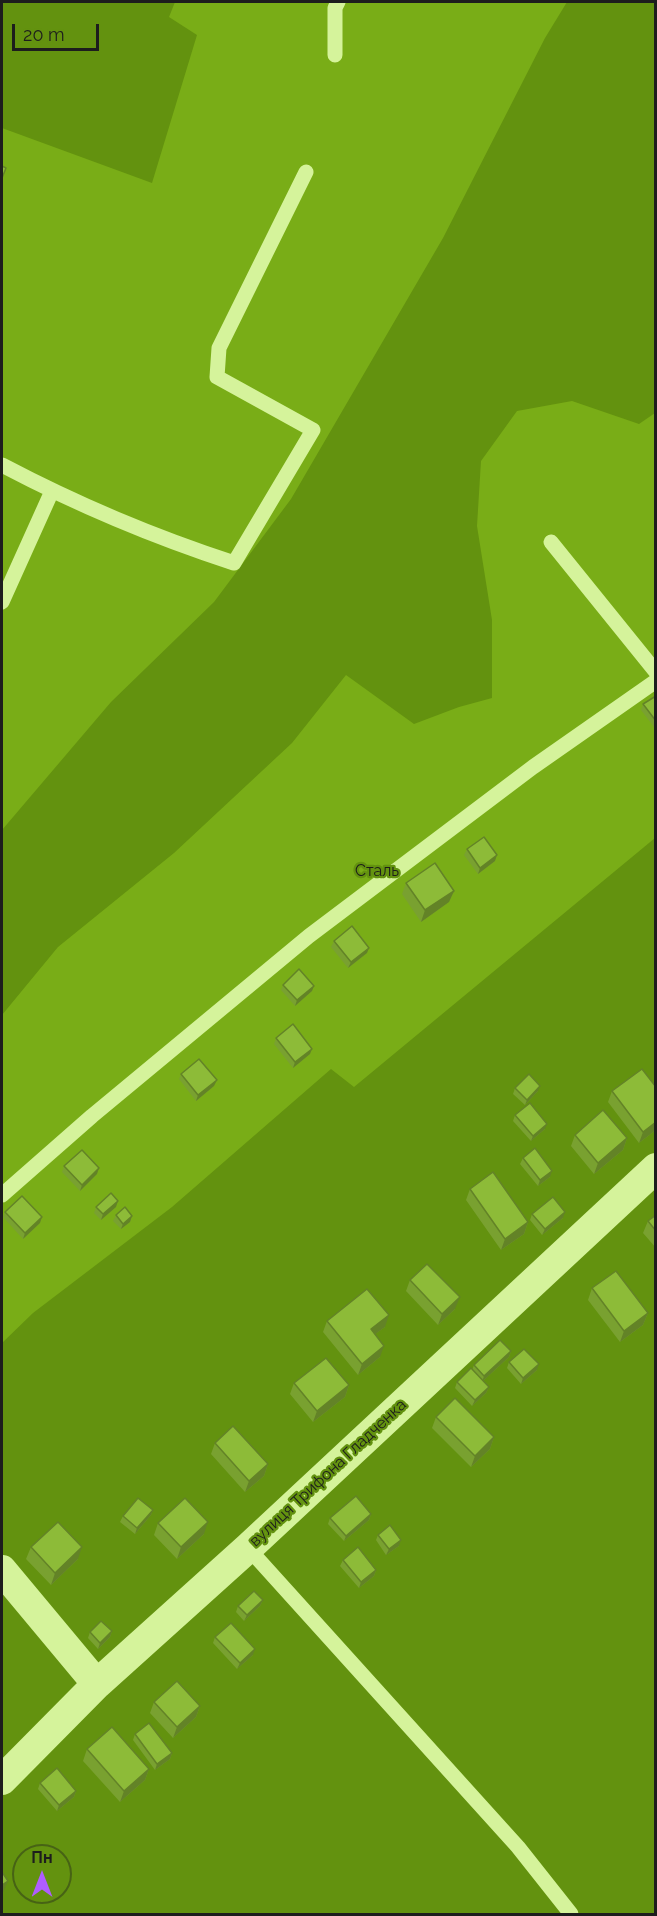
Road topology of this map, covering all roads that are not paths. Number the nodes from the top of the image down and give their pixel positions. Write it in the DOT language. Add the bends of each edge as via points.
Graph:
graph roads {
  1 [pos="338,2"];
  2 [pos="335,56"];
  3 [pos="306,172"];
  4 [pos="2,465"];
  5 [pos="52,491"];
  6 [pos="551,542"];
  7 [pos="2,602"];
  8 [pos="656,672"];
  9 [pos="656,681"];
  10 [pos="656,1168"];
  11 [pos="2,1195"];
  12 [pos="248,1548"];
  13 [pos="2,1570"];
  14 [pos="97,1684"];
  15 [pos="2,1780"];
  16 [pos="571,1914"];
  1 -- 2 [label="lane"];
  3 -- 5 [label="lane" via="219,348 217,377 313,430 234,563 185,547"];
  4 -- 5 [label="lane"];
  5 -- 7 [label="lane"];
  6 -- 8 [label="lane"];
  9 -- 11 [label="lane" via="533,767 309,936"];
  10 -- 12 [label="street, вулиця Трифона Гладченка"];
  12 -- 14 [label="street, вулиця Трифона Гладченка"];
  12 -- 16 [label="lane" via="518,1847"];
  13 -- 14 [label="street"];
  14 -- 15 [label="street, вулиця Трифона Гладченка"];
}
